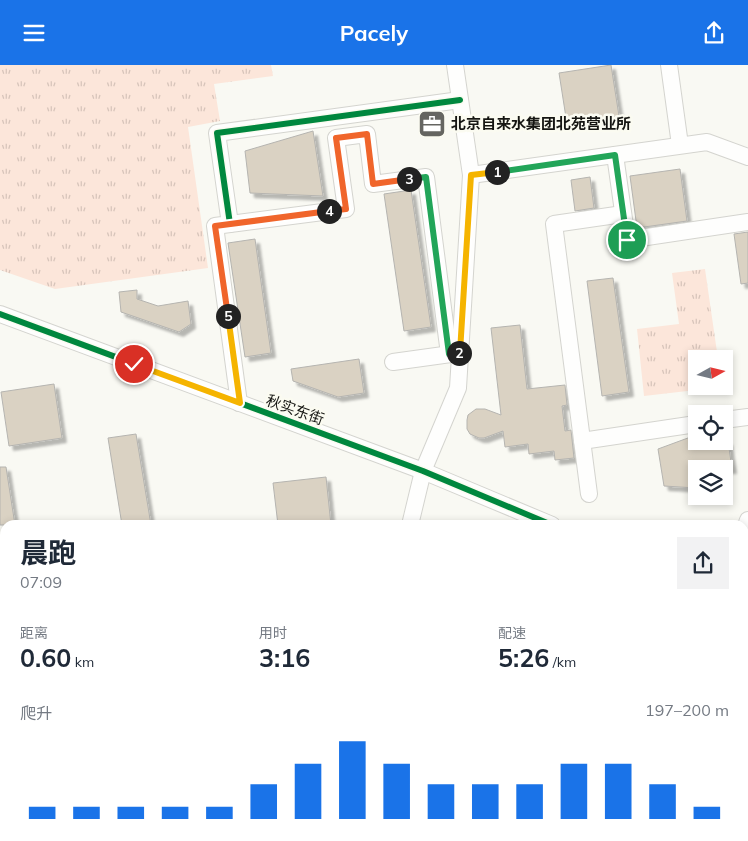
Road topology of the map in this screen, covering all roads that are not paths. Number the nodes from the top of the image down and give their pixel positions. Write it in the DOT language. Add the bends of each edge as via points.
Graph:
graph roads {
  1 [pos="455,65"];
  2 [pos="669,65"];
  3 [pos="460,100"];
  4 [pos="680,145"];
  5 [pos="615,155"];
  6 [pos="748,157"];
  7 [pos="471,175"];
  8 [pos="623,214"];
  9 [pos="748,222"];
  10 [pos="230,224"];
  11 [pos="0,314"];
  12 [pos="455,353"];
  13 [pos="393,362"];
  14 [pos="240,403"];
  15 [pos="748,417"];
  16 [pos="733,419"];
  17 [pos="688,425"];
  18 [pos="582,441"];
  19 [pos="423,471"];
  20 [pos="589,494"];
  21 [pos="411,520"];
  22 [pos="540,520"];
  1 -- 3 [label="street"];
  2 -- 4 [label="street"];
  3 -- 7 [label="street"];
  3 -- 10 [label="street" via="217,133"];
  4 -- 5 [label="street"];
  4 -- 6 [label="street" via="707,142"];
  5 -- 7 [label="street"];
  5 -- 8 [label="street"];
  7 -- 12 [label="street"];
  8 -- 9 [label="street" via="627,240"];
  8 -- 18 [label="street" via="554,224"];
  10 -- 12 [label="street" via="346,209 336,138 367,134 373,184 426,177"];
  10 -- 14 [label="street" via="215,226"];
  11 -- 14 [label="street, 秋实东街"];
  12 -- 13 [label="street"];
  12 -- 19 [label="street" via="458,388"];
  14 -- 19 [label="street, 秋实东街"];
  15 -- 16 [label="street"];
  17 -- 18 [label="street"];
  18 -- 20 [label="street"];
  19 -- 21 [label="street"];
  19 -- 22 [label="street, 秋实东街"];
}
